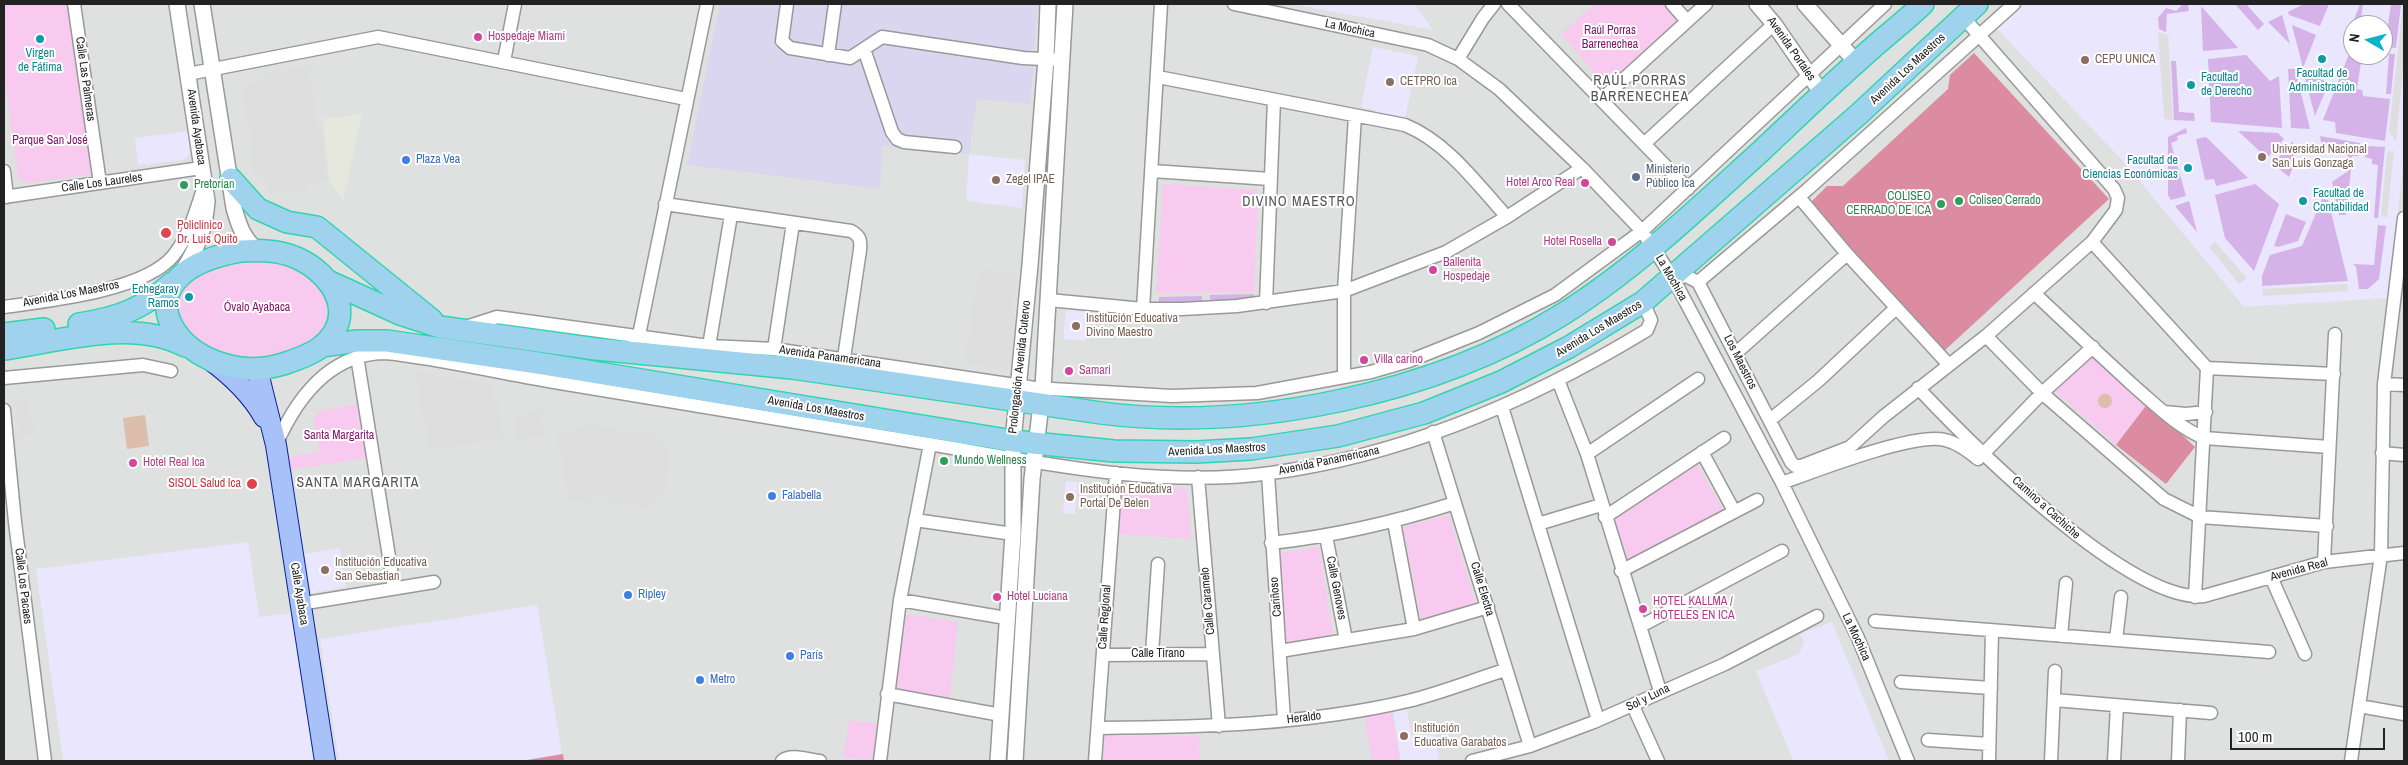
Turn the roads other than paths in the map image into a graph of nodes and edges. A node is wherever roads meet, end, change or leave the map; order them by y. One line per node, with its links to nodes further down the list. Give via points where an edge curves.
1 (74, 4): 49 (street, Calle Las Palmeras)
2 (177, 4): 33 (street, Avenida Ayabaca)
3 (202, 4): 32 (street, Avenida Ayabaca)
4 (515, 4): 30 (street)
5 (708, 4): 37 (street)
6 (787, 4): 27 (street, via 782,29 785,45)
7 (836, 4): 27 (street)
8 (1048, 4): 29 (street, Prolongación Avenida Cutervo)
9 (1065, 4): 29 (street, Prolongación Avenida Cutervo)
10 (1161, 4): 35 (street)
11 (1234, 4): 28 (street, La Mochica, via 1428,45)
12 (1494, 4): 28 (street)
13 (1508, 4): 38 (street)
14 (1672, 4): 22 (street)
15 (1706, 4): 22 (street)
16 (1757, 4): 23 (street, Avenida Portales)
17 (1805, 4): 25 (street)
18 (1885, 4): 25 (street)
19 (1923, 4): 31 (highway)
20 (2014, 4): 24 (street)
21 (1970, 11): 24 (street); 63 (highway, Avenida Los Maestros, via 1859,114)
22 (1687, 21): 38 (street)
23 (1774, 24): 34 (street, Avenida Portales); 41 (street)
24 (1979, 36): 53 (street); 60 (street, via 2114,189 2118,198 2116,210)
25 (1841, 44): 31 (street); 34 (street)
26 (864, 48): 27 (street, via 850,58); 29 (street, via 882,37); 42 (street, via 897,139)
27 (828, 55)
28 (1458, 59): 44 (street, La Mochica, via 1499,89)
29 (1054, 60): 67 (street, Prolongación Avenida Cutervo); 69 (street, Prolongación Avenida Cutervo)
30 (504, 61): 32 (street, via 378,37); 37 (street)
31 (1856, 62): 36 (highway)
32 (213, 69): 33 (street); 47 (street, Avenida Ayabaca)
33 (188, 74): 43 (street, Avenida Ayabaca)
34 (1810, 75): 36 (street, Avenida Portales); 51 (street)
35 (1158, 77): 39 (street); 46 (street)
36 (1823, 95): 59 (highway)
37 (686, 99): 54 (street)
38 (1602, 99): 41 (street)
39 (1274, 100): 40 (street); 48 (street)
40 (1355, 116): 56 (street, via 1405,125 1424,134 1442,148); 68 (street)
41 (1645, 143): 51 (street)
42 (955, 147)
43 (201, 168): 49 (street, Calle Los Laureles); 50 (street, Avenida Ayabaca)
44 (1582, 168): 56 (street); 59 (street, La Mochica)
45 (4, 171): 52 (street)
46 (1152, 171): 48 (street); 76 (street)
47 (231, 179): 61 (street, Avenida Ayabaca, via 234,208 241,231 246,241); 77 (highway, via 258,209 288,222 317,227 426,316)
48 (1270, 179): 72 (street)
49 (100, 184): 52 (street, Calle Los Laureles)
50 (204, 186): 64 (street, Avenida Ayabaca, via 207,201 204,228 194,254); 74 (street, Avenida Los Maestros, via 189,230 172,256 161,266 121,285)
51 (1688, 189): 59 (street)
52 (6, 197)
53 (1799, 197): 62 (street); 66 (street)
54 (665, 204): 55 (street); 80 (street)
55 (731, 215): 58 (street); 83 (street)
56 (1507, 217): 68 (street, via 1446,252)
57 (2404, 218): 73 (street)
58 (793, 223): 85 (street); 92 (street, via 851,231 861,240)
59 (1647, 239): 63 (street, La Mochica); 98 (street, via 1521,314 1409,361); 108 (highway, via 1617,276 1563,314 1510,343 1438,372 1380,390 1314,406 1256,414 1186,418 1133,417)
60 (2092, 242): 70 (street); 94 (street)
61 (257, 250): 64 (highway, via 210,258); 65 (highway, via 296,258)
62 (1847, 254): 75 (street); 88 (street)
63 (1672, 278): 66 (street, via 1686,276); 71 (highway, Avenida Los Maestros); 132 (street, La Mochica)
64 (177, 279): 78 (highway, via 152,300 123,314 94,322); 89 (highway, via 166,301 170,324 182,342)
65 (330, 282): 77 (highway, via 411,319); 82 (highway, via 337,297 339,314 332,335)
66 (1698, 282): 88 (street, Los Maestros)
67 (1028, 289): 69 (street, via 1033,280 1038,280); 106 (street, Prolongación Avenida Cutervo)
68 (1344, 291): 72 (street); 98 (street)
69 (1049, 293): 76 (street); 108 (street, Prolongación Avenida Cutervo)
70 (2034, 293): 81 (street); 84 (street)
71 (1643, 302): 101 (street, Avenida Panamericana, via 1651,320 1647,330); 122 (highway, Avenida Los Maestros, via 1569,347 1501,382 1416,415 1346,434 1276,447 1196,452)
72 (1266, 303): 76 (street)
73 (2399, 305): 102 (street)
74 (4, 307)
75 (1896, 308): 93 (street); 114 (street, via 1818,381)
76 (1143, 310)
77 (458, 330): 80 (street, Avenida Panamericana, via 497,317); 87 (highway)
78 (4, 334)
79 (2335, 334): 97 (street)
80 (639, 335): 83 (street, Avenida Panamericana); 87 (street)
81 (1986, 336): 93 (street); 105 (street)
82 (322, 346): 91 (highway, Avenida Los Maestros, via 387,341); 95 (highway, via 282,365)
83 (709, 346): 85 (street, Avenida Panamericana)
84 (2093, 347): 105 (street); 112 (street)
85 (774, 348): 92 (street, Avenida Panamericana)
86 (4, 349): 89 (highway, via 126,332 161,336)
87 (618, 352): 106 (highway)
88 (1736, 353): 114 (street, Los Maestros)
89 (202, 355): 95 (highway, via 232,366); 116 (main road, Calle Ayabaca, via 223,369 255,402)
90 (357, 356): 91 (street, via 386,353); 116 (street, via 325,374 307,390); 156 (street)
91 (447, 356): 107 (highway, Avenida Los Maestros); 109 (street, via 486,371)
92 (844, 358): 106 (street, Avenida Panamericana)
93 (1949, 365): 104 (street)
94 (2207, 368): 97 (street); 113 (street)
95 (258, 369): 116 (main road, Calle Ayabaca)
96 (171, 371): 99 (street, via 143,365)
97 (2334, 374): 120 (street)
98 (1344, 377): 108 (street, via 1257,393)
99 (4, 378)
100 (1698, 379): 127 (street)
101 (1558, 380): 110 (street, Avenida Panamericana); 127 (street)
102 (2384, 384): 103 (street); 126 (street)
103 (2404, 385)
104 (1918, 388): 124 (street); 125 (street, Camino a Cachiche)
105 (2042, 393): 125 (street); 139 (street, via 2154,492)
106 (1018, 394): 108 (highway); 121 (street, Prolongación Avenida Cutervo)
107 (735, 396): 109 (highway); 121 (highway, Avenida Los Maestros)
108 (1043, 397): 122 (street, Prolongación Avenida Cutervo)
109 (707, 407): 119 (street)
110 (1502, 407): 115 (street, Avenida Panamericana); 142 (street)
111 (4, 410): 133 (street, Calle Los Pacaes)
112 (2164, 412): 113 (street); 118 (street, via 2190,432)
113 (2206, 412): 118 (street)
114 (1770, 420): 124 (street, Los Maestros, via 1795,466)
115 (1433, 432): 130 (street, Avenida Panamericana, via 1351,459); 136 (street, Calle Electra)
116 (273, 436): 160 (main road, Calle Ayabaca)
117 (1724, 438): 123 (street)
118 (2204, 438): 120 (street); 139 (street)
119 (930, 444): 121 (street); 140 (street)
120 (2329, 447): 143 (street)
121 (1009, 452): 122 (highway, Avenida Los Maestros); 144 (street, Prolongación Avenida Cutervo)
122 (1036, 452): 129 (street, Avenida Panamericana); 204 (street, Prolongación Avenida Cutervo)
123 (1702, 452): 137 (street); 138 (street)
124 (1852, 453): 132 (street); 134 (street, via 1924,438 1945,440 1964,447 2012,490)
125 (1984, 453): 134 (street, Camino a Cachiche)
126 (2382, 453): 128 (street); 149 (street)
127 (1587, 454): 137 (street)
128 (2404, 455)
129 (1116, 473): 131 (street, Avenida Panamericana); 176 (street, Calle Regional)
130 (1268, 474): 131 (street, Avenida Panamericana); 146 (street, Cariñoso)
131 (1198, 477): 174 (street, Calle Caramelo)
132 (1782, 483): 208 (street, La Mochica, via 1858,638)
133 (8, 492): 198 (street, Calle Los Pacaes)
134 (2030, 494): 158 (street, Camino a Cachiche, via 2079,538 2114,562 2174,592)
135 (1757, 500): 138 (street)
136 (1455, 503): 141 (street); 161 (street, Calle Electra)
137 (1603, 511): 142 (street); 152 (street)
138 (1734, 511): 152 (street)
139 (2200, 517): 143 (street); 158 (street)
140 (915, 520): 144 (street); 159 (street)
141 (1394, 522): 145 (street); 166 (street)
142 (1538, 524): 192 (street)
143 (2327, 526): 150 (street)
144 (1013, 534): 163 (street, Prolongación Avenida Cutervo)
145 (1326, 536): 146 (street); 169 (street, Calle Genoves)
146 (1271, 543): 171 (street, Cariñoso)
147 (1782, 551): 165 (street)
148 (2404, 553): 149 (street, Avenida Real)
149 (2381, 555): 150 (street, Avenida Real); 186 (street)
150 (2324, 562): 153 (street, Avenida Real)
151 (1158, 564): 173 (street)
152 (1621, 571): 165 (street)
153 (2271, 577): 158 (street, Avenida Real); 175 (street)
154 (434, 582): 156 (street)
155 (2066, 583): 168 (street)
156 (394, 588): 160 (street)
157 (2121, 597): 170 (street)
158 (2195, 597)
159 (900, 600): 163 (street); 182 (street)
160 (300, 604): 199 (main road, Calle Ayabaca)
161 (1488, 608): 166 (street); 177 (street, Calle Electra)
162 (1817, 616): 181 (street, Sol y Luna, via 1725,664)
163 (1006, 618): 190 (street, Prolongación Avenida Cutervo)
164 (1875, 621): 167 (street)
165 (1640, 626): 181 (street)
166 (1414, 629): 169 (street)
167 (1992, 631): 168 (street); 180 (street)
168 (2061, 636): 170 (street)
169 (1346, 640): 171 (street)
170 (2116, 640): 172 (street)
171 (1280, 651): 191 (street, Cariñoso)
172 (2269, 652)
173 (1152, 654): 174 (street, Calle Tirano); 176 (street, Calle Tirano)
174 (1213, 654): 193 (street, Calle Caramelo)
175 (2305, 654)
176 (1103, 655): 194 (street, Calle Regional)
177 (1506, 670): 191 (street, Heraldo, via 1409,701); 197 (street, Calle Electra)
178 (2055, 671): 183 (street)
179 (1901, 682): 180 (street)
180 (1991, 688): 196 (street)
181 (1660, 691): 184 (street, Sol y Luna)
182 (887, 694): 190 (street); 202 (street)
183 (2054, 700): 185 (street); 210 (street)
184 (1633, 706): 192 (street, Sol y Luna); 207 (street)
185 (2117, 706): 187 (street); 211 (street)
186 (2359, 706): 189 (street); 213 (street)
187 (2180, 710): 188 (street); 212 (street)
188 (2211, 713)
189 (2404, 714)
190 (1001, 715): 203 (street, Prolongación Avenida Cutervo)
191 (1284, 720): 193 (street, Heraldo)
192 (1598, 720): 197 (street, Sol y Luna)
193 (1219, 726): 194 (street, Heraldo)
194 (1098, 728): 205 (street, Calle Regional)
195 (1928, 740): 196 (street)
196 (1990, 744): 209 (street)
197 (1530, 746): 206 (street, Sol y Luna)
198 (45, 761)
199 (325, 761)
200 (782, 761): 201 (street, via 785,758)
201 (820, 761)
202 (880, 761)
203 (998, 761)
204 (1015, 761)
205 (1094, 761)
206 (1478, 761)
207 (1658, 761)
208 (1908, 761)
209 (1989, 761)
210 (2051, 761)
211 (2114, 761)
212 (2178, 761)
213 (2351, 761)

